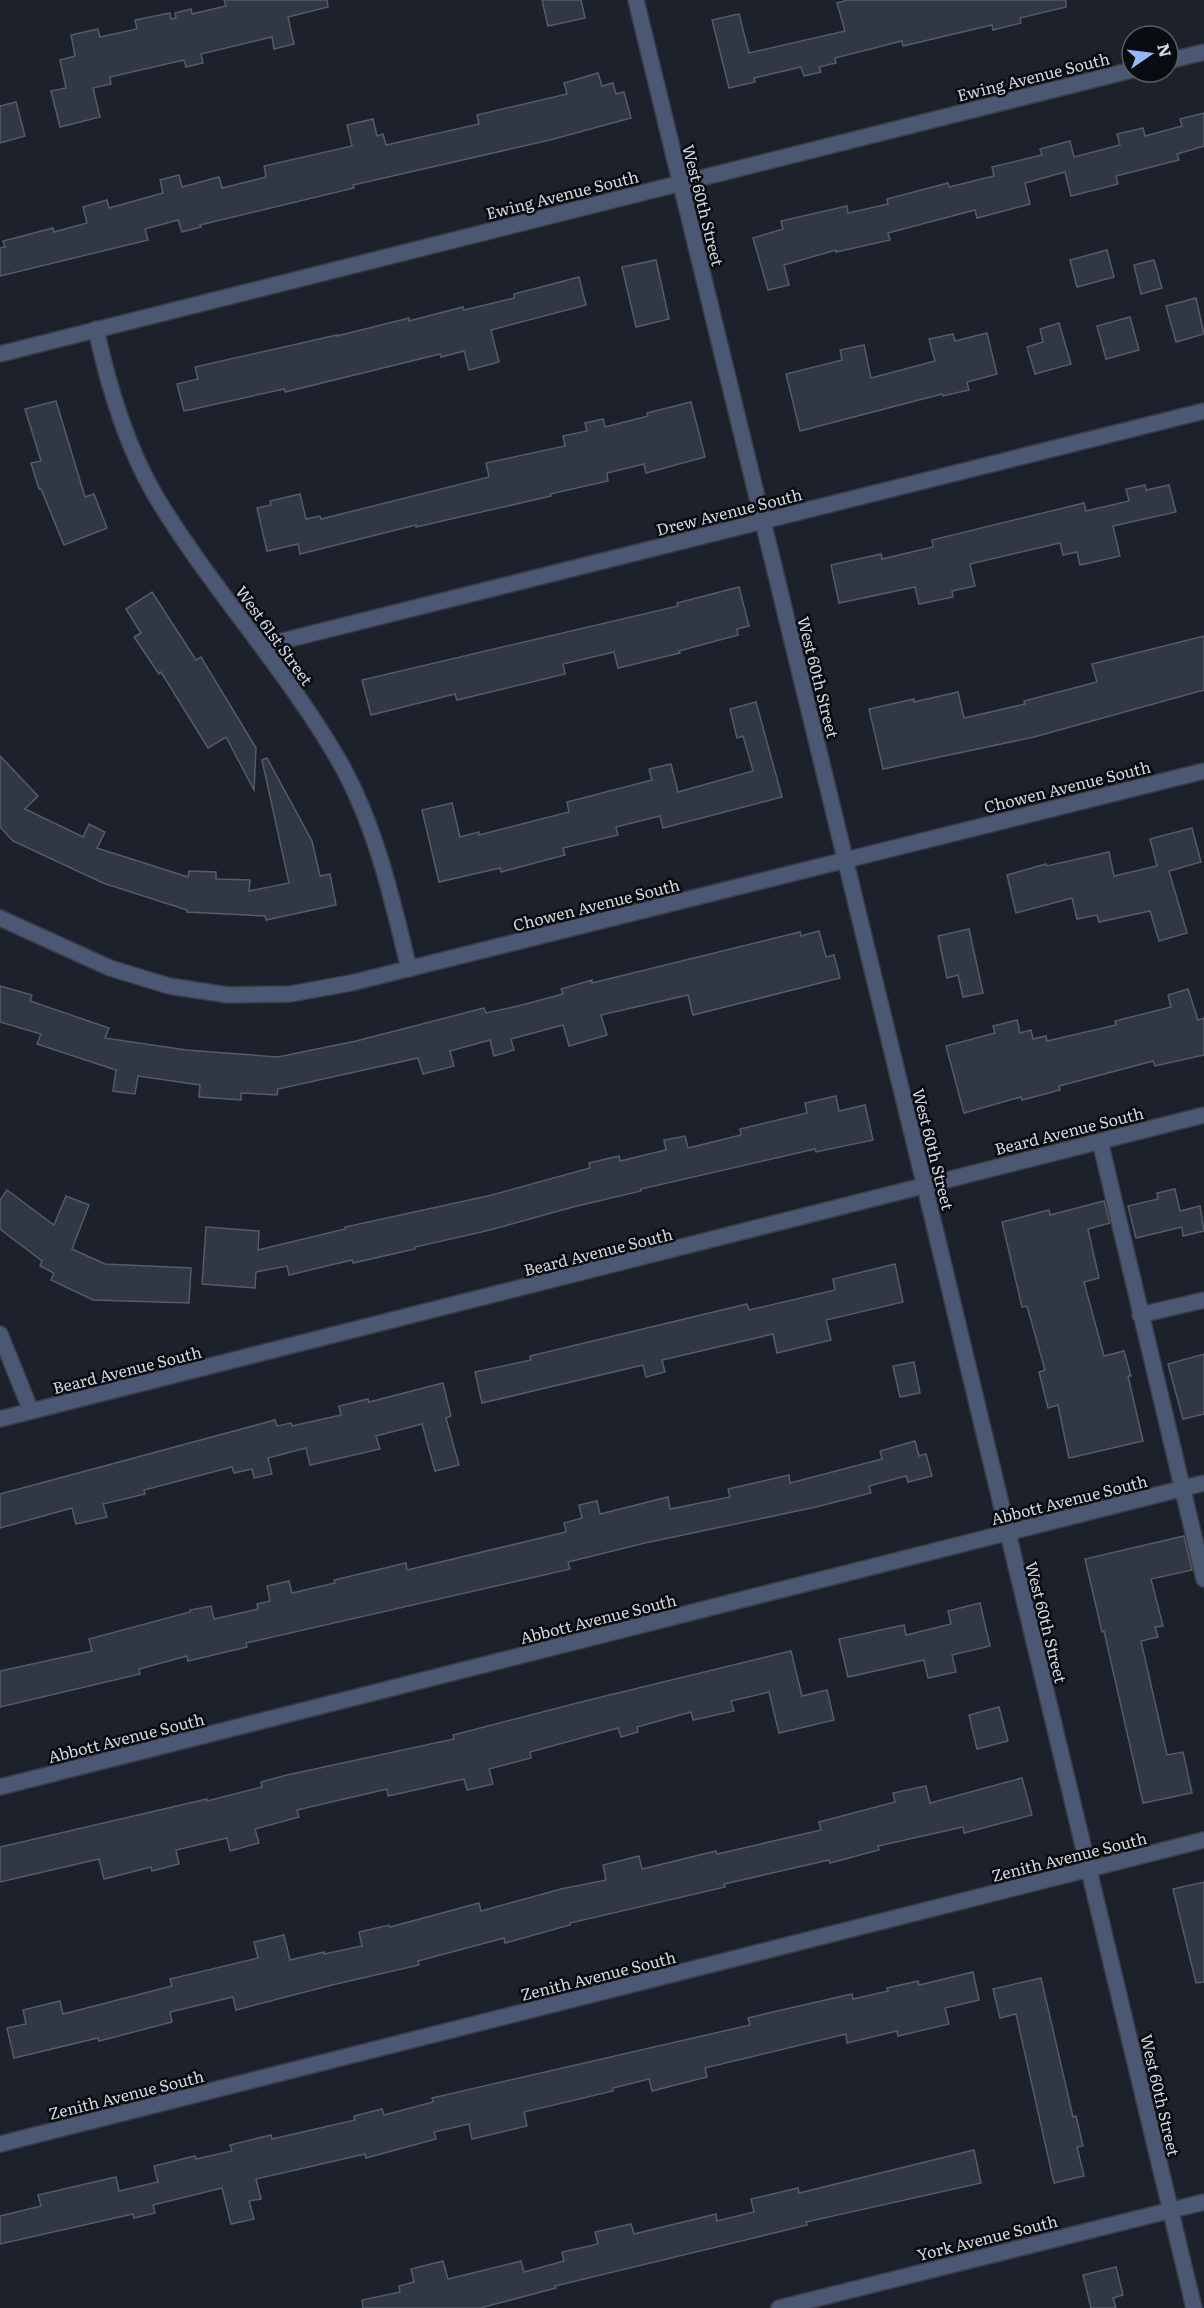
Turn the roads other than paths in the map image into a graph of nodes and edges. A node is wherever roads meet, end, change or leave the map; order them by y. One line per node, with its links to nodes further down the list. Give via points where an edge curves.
1 (636, 0): 5 (street, West 60th Street)
2 (1204, 52): 3 (street)
3 (1180, 58)
4 (1120, 73): 5 (street, Ewing Avenue South)
5 (680, 183): 6 (street, Ewing Avenue South); 9 (street, West 60th Street)
6 (96, 329): 7 (street, Ewing Avenue South); 10 (street, West 61st Street, via 107,380 154,493)
7 (0, 354)
8 (1204, 411): 9 (street, Drew Avenue South)
9 (762, 521): 10 (street, Drew Avenue South); 12 (street, West 60th Street)
10 (262, 646): 14 (street, West 61st Street, via 339,760 368,824)
11 (1204, 771): 12 (street, Chowen Avenue South)
12 (844, 860): 14 (street, Chowen Avenue South); 17 (street, West 60th Street)
13 (0, 918): 14 (street, Chowen Avenue South, via 110,968 169,986 228,994 290,994)
14 (409, 969)
15 (1204, 1115): 16 (street, Beard Avenue South)
16 (1100, 1141): 17 (street, Beard Avenue South); 19 (street)
17 (925, 1187): 21 (street, Beard Avenue South); 25 (street, West 60th Street)
18 (1204, 1300): 19 (street)
19 (1140, 1316): 24 (street)
20 (0, 1334): 21 (street)
21 (32, 1411): 22 (street, Beard Avenue South)
22 (0, 1419)
23 (1204, 1483): 24 (street, Abbott Avenue South)
24 (1184, 1489): 25 (street, Abbott Avenue South); 26 (street)
25 (1007, 1533): 27 (street, Abbott Avenue South); 29 (street, West 60th Street)
26 (1204, 1579)
27 (0, 1787)
28 (1204, 1840): 29 (street, Zenith Avenue South)
29 (1089, 1869): 30 (street, Zenith Avenue South); 32 (street, West 60th Street)
30 (0, 2144)
31 (1204, 2202): 32 (street, York Avenue South)
32 (1170, 2210): 33 (street, York Avenue South); 34 (street, West 60th Street)
33 (779, 2308)
34 (1194, 2308)

